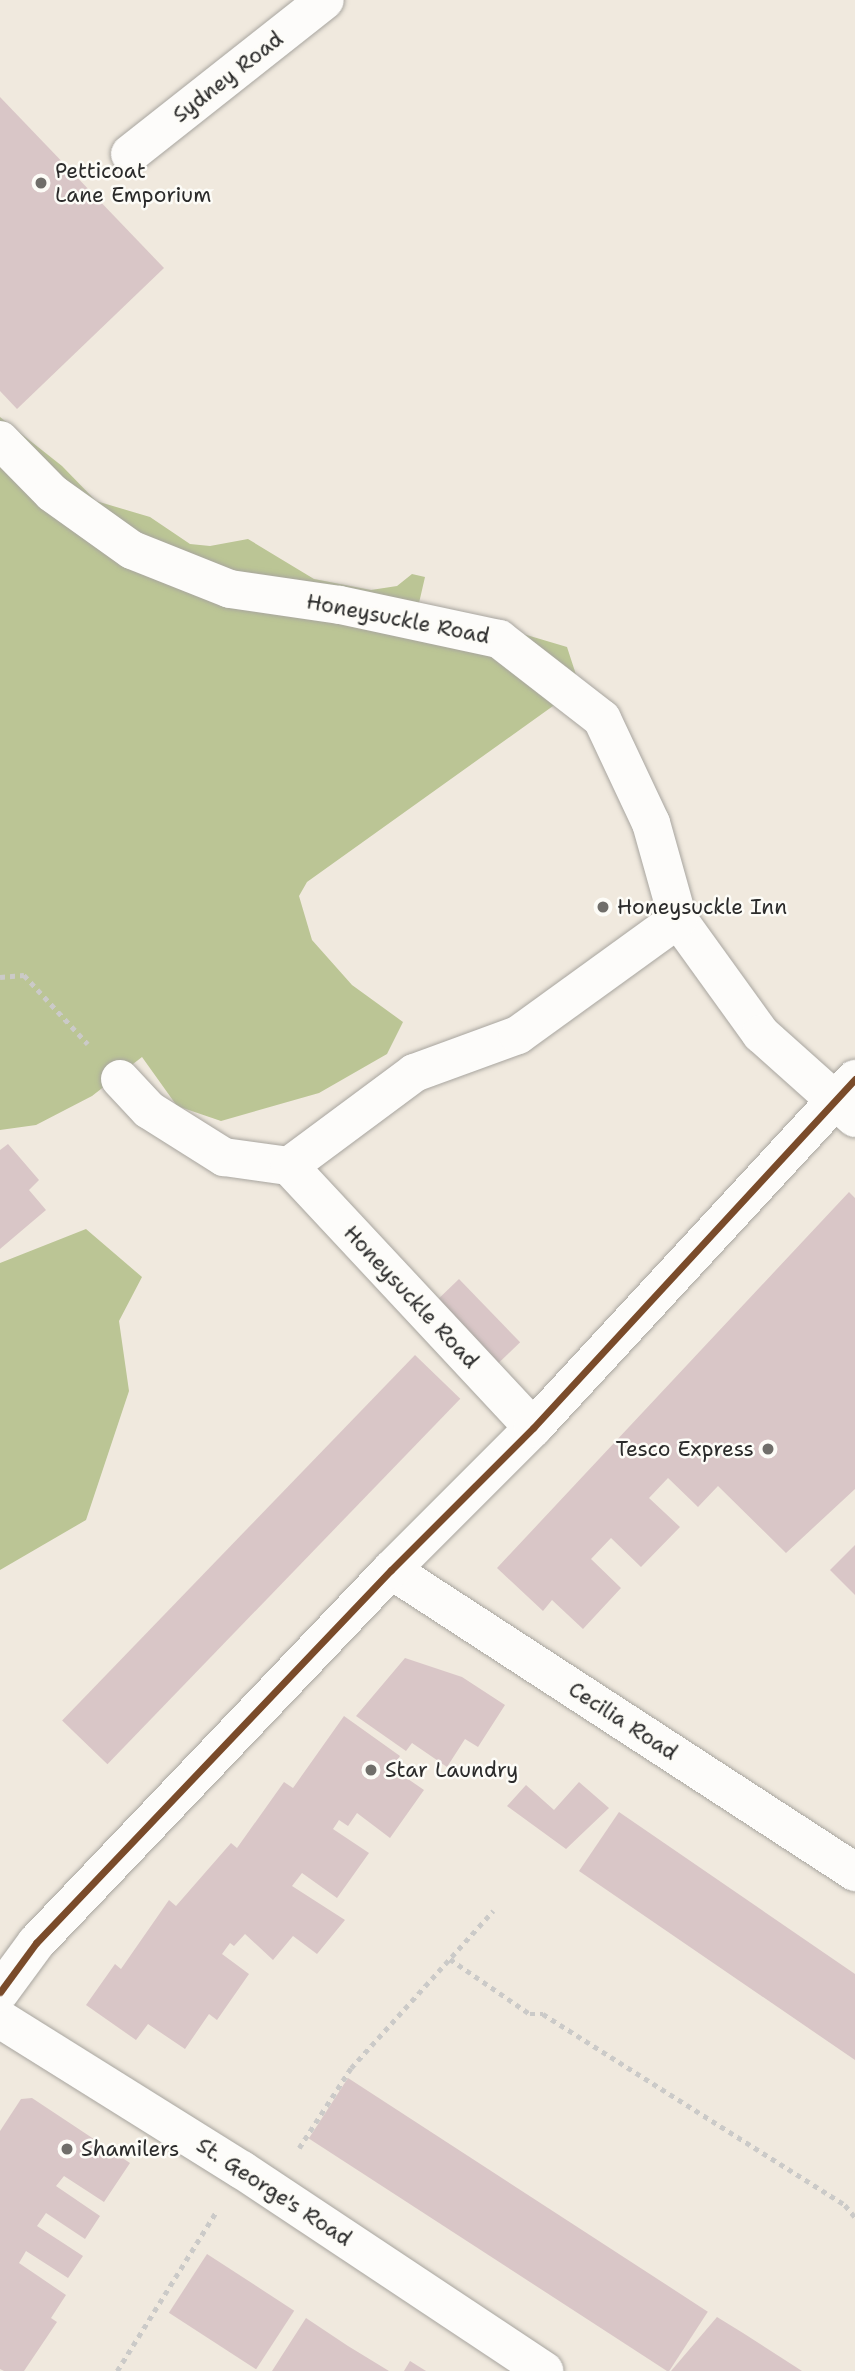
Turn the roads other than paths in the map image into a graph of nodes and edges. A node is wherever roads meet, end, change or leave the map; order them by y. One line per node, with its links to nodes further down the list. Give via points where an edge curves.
1 (325, 0): 2 (street, Sydney Road)
2 (130, 154)
3 (0, 440): 4 (street, Honeysuckle Road, via 52,493 132,550 230,589 340,605 499,639 603,719 651,823)
4 (678, 919): 6 (street, Honeysuckle Road, via 761,1034); 7 (street, via 518,1035 414,1073)
5 (120, 1079): 7 (street, via 149,1110 224,1157)
6 (849, 1098): 8 (street)
7 (289, 1166): 8 (street, Honeysuckle Road)
8 (533, 1428): 9 (street)
9 (391, 1570): 10 (street, Cecilia Road); 11 (street, via 36,1943)
10 (855, 1872)
11 (0, 1992)
12 (0, 2019): 13 (street, St. George's Road, via 257,2179)
13 (544, 2371)

